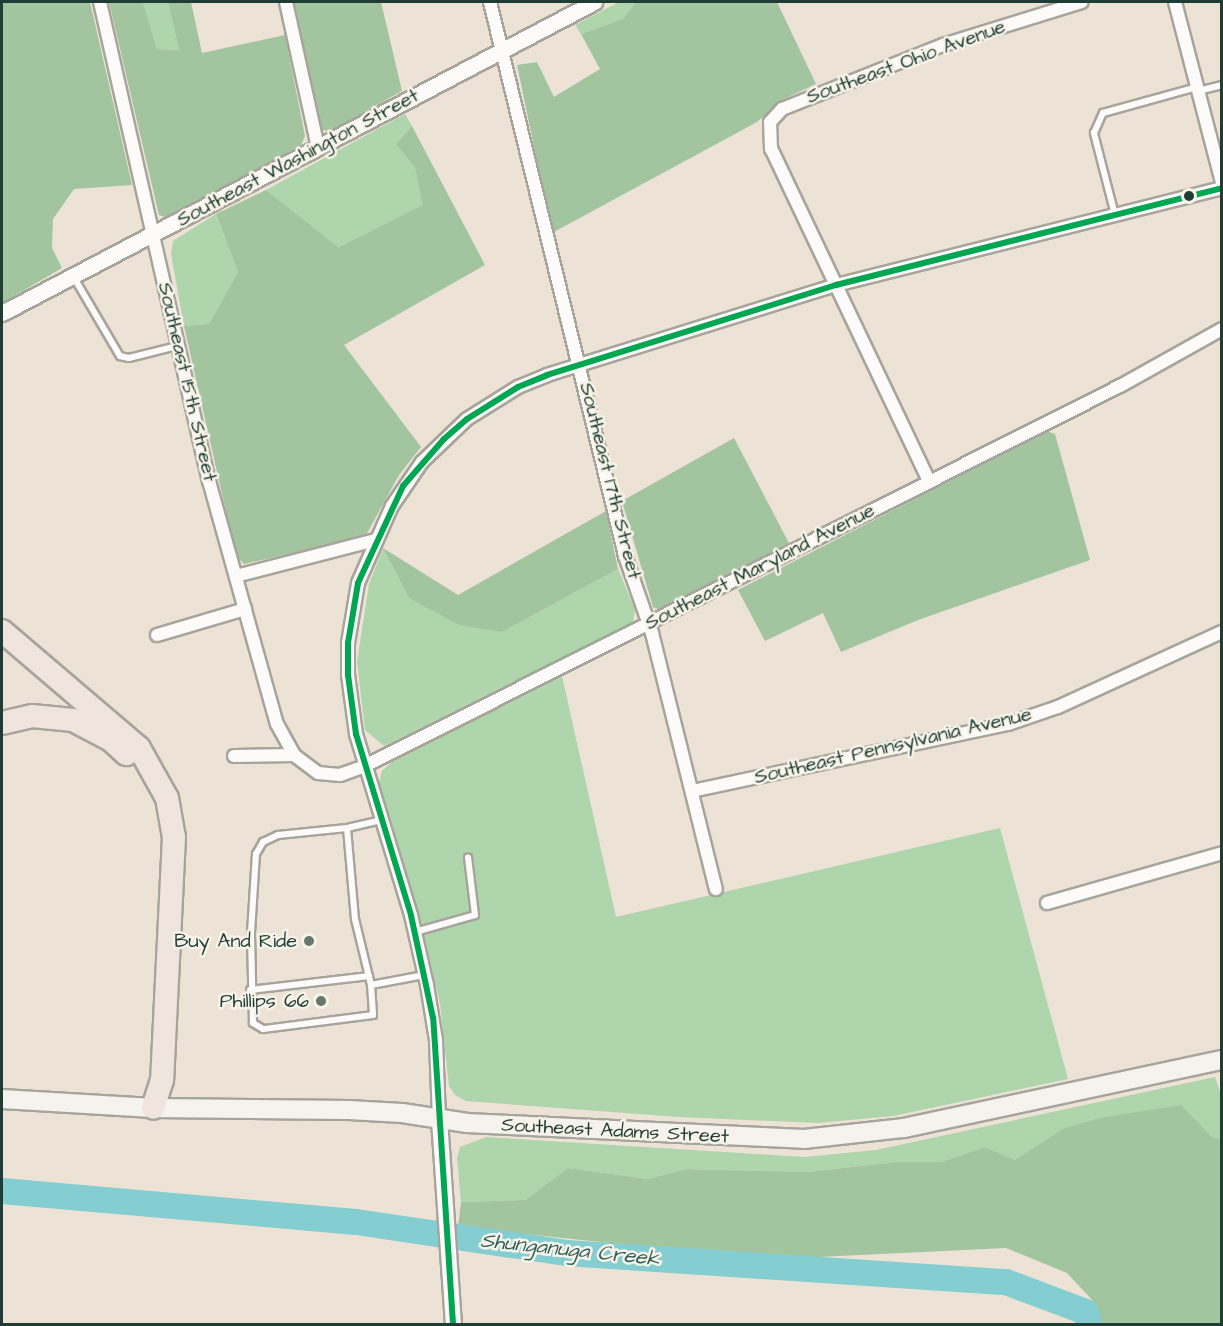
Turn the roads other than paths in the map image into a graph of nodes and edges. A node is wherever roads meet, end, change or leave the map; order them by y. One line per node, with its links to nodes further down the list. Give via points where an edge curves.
1 (100, 2): 13 (street, Southeast 15th Street)
2 (285, 2): 10 (street)
3 (490, 2): 7 (street, Southeast 17th Street)
4 (594, 2): 7 (street, Southeast Washington Street)
5 (1082, 2): 15 (street, Southeast Ohio Avenue, via 943,45 782,109 770,122 771,149)
6 (1176, 2): 9 (street)
7 (503, 50): 10 (street, Southeast Washington Street); 19 (street, Southeast 17th Street)
8 (1221, 85): 9 (lane)
9 (1198, 89): 11 (street); 12 (lane, via 1111,108 1096,123 1094,133)
10 (318, 147): 13 (street, Southeast Washington Street)
11 (1221, 186): 12 (street)
12 (1115, 215): 15 (street)
13 (153, 234): 14 (street, Southeast Washington Street); 18 (street, Southeast 15th Street)
14 (73, 276): 16 (street, Southeast Washington Street); 18 (lane, via 120,356 129,358)
15 (836, 285): 19 (street); 20 (street)
16 (2, 313)
17 (1221, 329): 20 (street, Southeast Maryland Avenue, via 1120,386)
18 (177, 346): 22 (street, Southeast 15th Street)
19 (581, 364): 21 (street, via 518,387 467,419 403,486); 24 (street, Southeast 17th Street, via 625,556)
20 (929, 481): 24 (street, Southeast Maryland Avenue)
21 (375, 540): 22 (street); 31 (street, via 358,583 348,643 350,705)
22 (236, 576): 23 (street, Southeast 15th Street)
23 (245, 609): 27 (street); 29 (street, Southeast 15th Street, via 277,724)
24 (649, 624): 31 (street, Southeast Maryland Avenue); 32 (street, Southeast 17th Street)
25 (2, 632): 46 (highway, via 139,748 167,798 174,837 162,1080)
26 (1221, 632): 32 (street, Southeast Pennsylvania Avenue, via 1058,707 1008,724)
27 (157, 635)
28 (2, 723): 46 (highway, via 53,716 93,728 135,764 154,799 159,866 146,1080)
29 (294, 755): 30 (street); 31 (street, Southeast Maryland Avenue, via 318,773 329,775)
30 (234, 756)
31 (365, 766): 33 (street)
32 (692, 791): 37 (street, Southeast 17th Street)
33 (381, 820): 34 (lane); 39 (street)
34 (346, 828): 41 (lane, via 355,919); 43 (lane, via 278,835 259,848)
35 (1221, 854): 38 (street)
36 (468, 857): 39 (lane, via 475,915)
37 (716, 889)
38 (1047, 903)
39 (415, 932): 40 (street)
40 (425, 975): 42 (lane); 47 (street, via 436,1040)
41 (369, 976): 42 (lane); 43 (lane)
42 (371, 985): 43 (lane, via 373,1015 263,1029 251,1018)
43 (250, 990)
44 (1221, 1060): 47 (main road, Southeast Adams Street, via 904,1128 837,1136 730,1137)
45 (2, 1099): 46 (main road, Southeast Adams Street)
46 (153, 1108): 47 (main road, Southeast Adams Street, via 348,1110)
47 (439, 1119): 48 (street)
48 (453, 1324)

